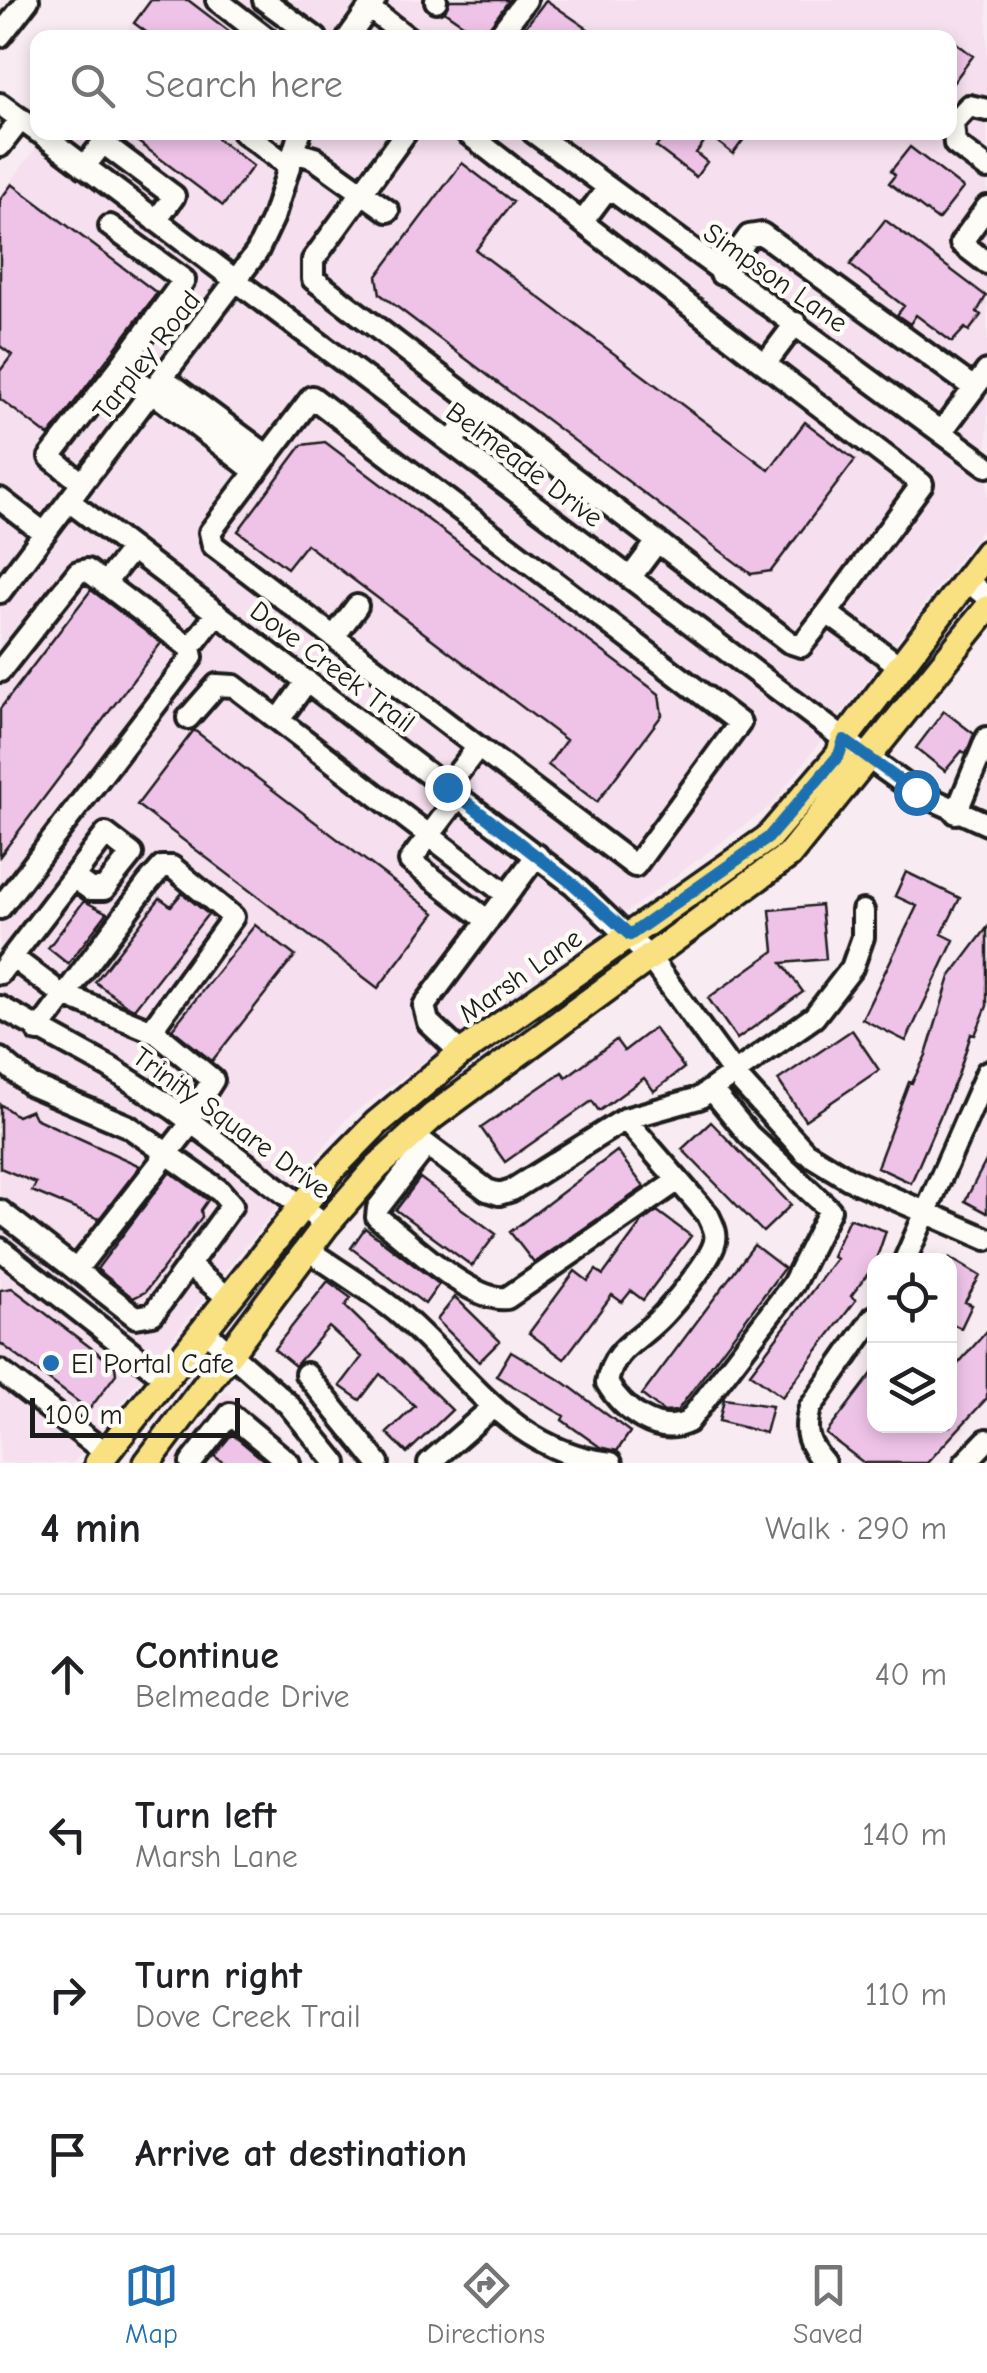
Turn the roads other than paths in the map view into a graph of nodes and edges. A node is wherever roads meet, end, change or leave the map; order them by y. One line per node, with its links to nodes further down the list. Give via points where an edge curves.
1 (28, 0): 11 (street)
2 (217, 0): 6 (street)
3 (264, 0): 7 (street)
4 (526, 0): 10 (street)
5 (372, 4): 8 (street); 9 (street)
6 (256, 30)
7 (305, 30)
8 (354, 30)
9 (400, 30)
10 (504, 30)
11 (0, 36)
12 (0, 104): 15 (street, Belmeade Drive)
13 (987, 110): 14 (street, via 969,106)
14 (957, 117)
15 (30, 126)
16 (30, 129): 23 (street)
17 (48, 140): 25 (street, Belmeade Drive)
18 (265, 140): 24 (street)
19 (400, 140): 28 (street)
20 (477, 140): 32 (street)
21 (544, 140): 27 (street, Simpson Lane)
22 (954, 140): 26 (street)
23 (0, 146)
24 (295, 151): 28 (street); 36 (street, Tarpley Road, via 273,218)
25 (84, 167): 31 (street, Belmeade Drive); 31 (street, via 104,143 174,196)
26 (987, 168)
27 (608, 189): 32 (street); 35 (street, Simpson Lane)
28 (363, 192): 30 (street); 43 (street, via 313,260 313,279)
29 (987, 207): 34 (street, via 962,242)
30 (388, 211)
31 (156, 221): 36 (street, Belmeade Drive)
32 (583, 221): 38 (street)
33 (110, 226): 39 (street, via 184,280)
34 (987, 263)
35 (721, 274): 37 (street, Simpson Lane); 42 (street, via 749,236 762,234)
36 (237, 282): 41 (street, Tarpley Road); 45 (street, Belmeade Drive)
37 (796, 323): 38 (street); 44 (street, Simpson Lane)
38 (765, 364): 62 (street, via 922,484)
39 (120, 366): 41 (street); 48 (street, via 50,457)
40 (987, 371): 42 (street)
41 (158, 385): 46 (street); 48 (street, Tarpley Road)
42 (974, 388): 44 (street)
43 (478, 406): 45 (street); 52 (street)
44 (942, 431): 47 (street, Simpson Lane)
45 (451, 442): 55 (street, Belmeade Drive)
46 (262, 464): 64 (street, via 210,532 213,546); 73 (street, via 312,396 740,723 635,866)
47 (987, 466)
48 (82, 483): 50 (street, Tarpley Road)
49 (0, 499): 51 (street)
50 (68, 501): 51 (street, Tarpley Road); 53 (street, Dove Creek Trail)
51 (44, 533): 58 (street, Tarpley Road)
52 (657, 542): 55 (street); 62 (street, via 789,642 801,646)
53 (132, 549): 57 (street); 63 (street, Dove Creek Trail)
54 (987, 553): 56 (main road, Marsh Lane)
55 (630, 578): 72 (street, Belmeade Drive)
56 (966, 580): 59 (street); 66 (main road, Marsh Lane)
57 (105, 583): 65 (street); 67 (street, via 87,570 78,572)
58 (0, 592)
59 (987, 597)
60 (357, 606): 64 (street)
61 (987, 609): 74 (main road)
62 (827, 613): 66 (street)
63 (217, 614): 65 (street); 68 (street, Dove Creek Trail)
64 (334, 637): 73 (street)
65 (190, 648): 82 (street, via 192,657)
66 (900, 666): 72 (main road, Marsh Lane)
67 (0, 671)
68 (307, 681): 70 (street); 75 (street, Dove Creek Trail)
69 (188, 718): 70 (street, via 217,685 234,686)
70 (278, 720): 78 (street)
71 (987, 738): 76 (street)
72 (844, 740): 74 (street, Belmeade Drive); 85 (main road, Marsh Lane, via 839,755 768,838)
73 (472, 755): 75 (street)
74 (869, 758): 76 (street, Belmeade Drive); 86 (main road, via 789,855)
75 (453, 792): 78 (street); 79 (street, Dove Creek Trail)
76 (956, 813): 77 (street, Belmeade Drive)
77 (987, 824)
78 (430, 836): 81 (street); 84 (street, via 410,861)
79 (537, 855): 81 (street); 85 (street, Dove Creek Trail)
80 (73, 877): 87 (street)
81 (507, 895): 84 (street)
82 (0, 908)
83 (864, 911): 95 (street, via 863,937 836,994)
84 (488, 920): 92 (street, via 424,1006 428,1022)
85 (630, 935): 86 (street, Dove Creek Trail); 92 (main road, Marsh Lane)
86 (650, 958): 95 (street, Dove Creek Trail); 99 (main road)
87 (6, 965): 88 (street)
88 (57, 990): 90 (street); 91 (street); 91 (street, via 162,867 172,866 234,916)
89 (0, 1007): 90 (street, Trinity Square Drive)
90 (38, 1031): 98 (street, Trinity Square Drive, via 109,1067)
91 (155, 1032): 98 (street, via 213,1080)
92 (461, 1053): 102 (main road, Marsh Lane, via 377,1123)
93 (0, 1059): 100 (street, via 32,1084 128,1126)
94 (987, 1072): 104 (street)
95 (735, 1074): 96 (street); 104 (street, Dove Creek Trail, via 805,1152)
96 (712, 1090): 97 (street); 101 (street, via 750,1136 830,1210 793,1284 688,1422 673,1429 656,1426 615,1396 607,1382 626,1343 656,1322 714,1248 708,1215)
97 (625, 1119): 99 (street, via 500,1194); 101 (street)
98 (190, 1121): 100 (street); 102 (street, Trinity Square Drive)
99 (419, 1139): 101 (street, via 377,1217 470,1288 498,1300); 105 (main road)
100 (169, 1152): 110 (street, via 232,1205); 111 (street)
101 (677, 1182)
102 (302, 1206): 105 (street, Trinity Square Drive); 112 (main road, Marsh Lane)
103 (0, 1211): 111 (street)
104 (928, 1213): 106 (street, Dove Creek Trail); 109 (street)
105 (326, 1225): 108 (main road)
106 (987, 1238)
107 (0, 1249): 118 (street)
108 (308, 1250): 115 (main road); 120 (street, via 397,1312)
109 (908, 1253)
110 (189, 1266): 111 (street, via 144,1318); 112 (street)
111 (76, 1270)
112 (230, 1299): 114 (main road, Marsh Lane)
113 (867, 1327): 132 (street, via 810,1408 808,1442)
114 (206, 1332): 115 (street); 118 (main road, Marsh Lane)
115 (232, 1352): 121 (street); 123 (main road)
116 (0, 1371): 124 (street)
117 (306, 1374): 119 (street)
118 (166, 1379): 124 (main road, Marsh Lane)
119 (334, 1408): 121 (street); 129 (street)
120 (492, 1409): 130 (street); 131 (street, via 582,1460)
121 (309, 1428): 125 (street)
122 (987, 1440): 133 (street)
123 (164, 1441): 126 (street); 127 (main road)
124 (102, 1458)
125 (328, 1460)
126 (198, 1461): 128 (street, via 230,1414)
127 (147, 1463)
128 (289, 1463)
129 (378, 1463)
130 (429, 1463)
131 (611, 1463)
132 (824, 1463)
133 (965, 1463)

